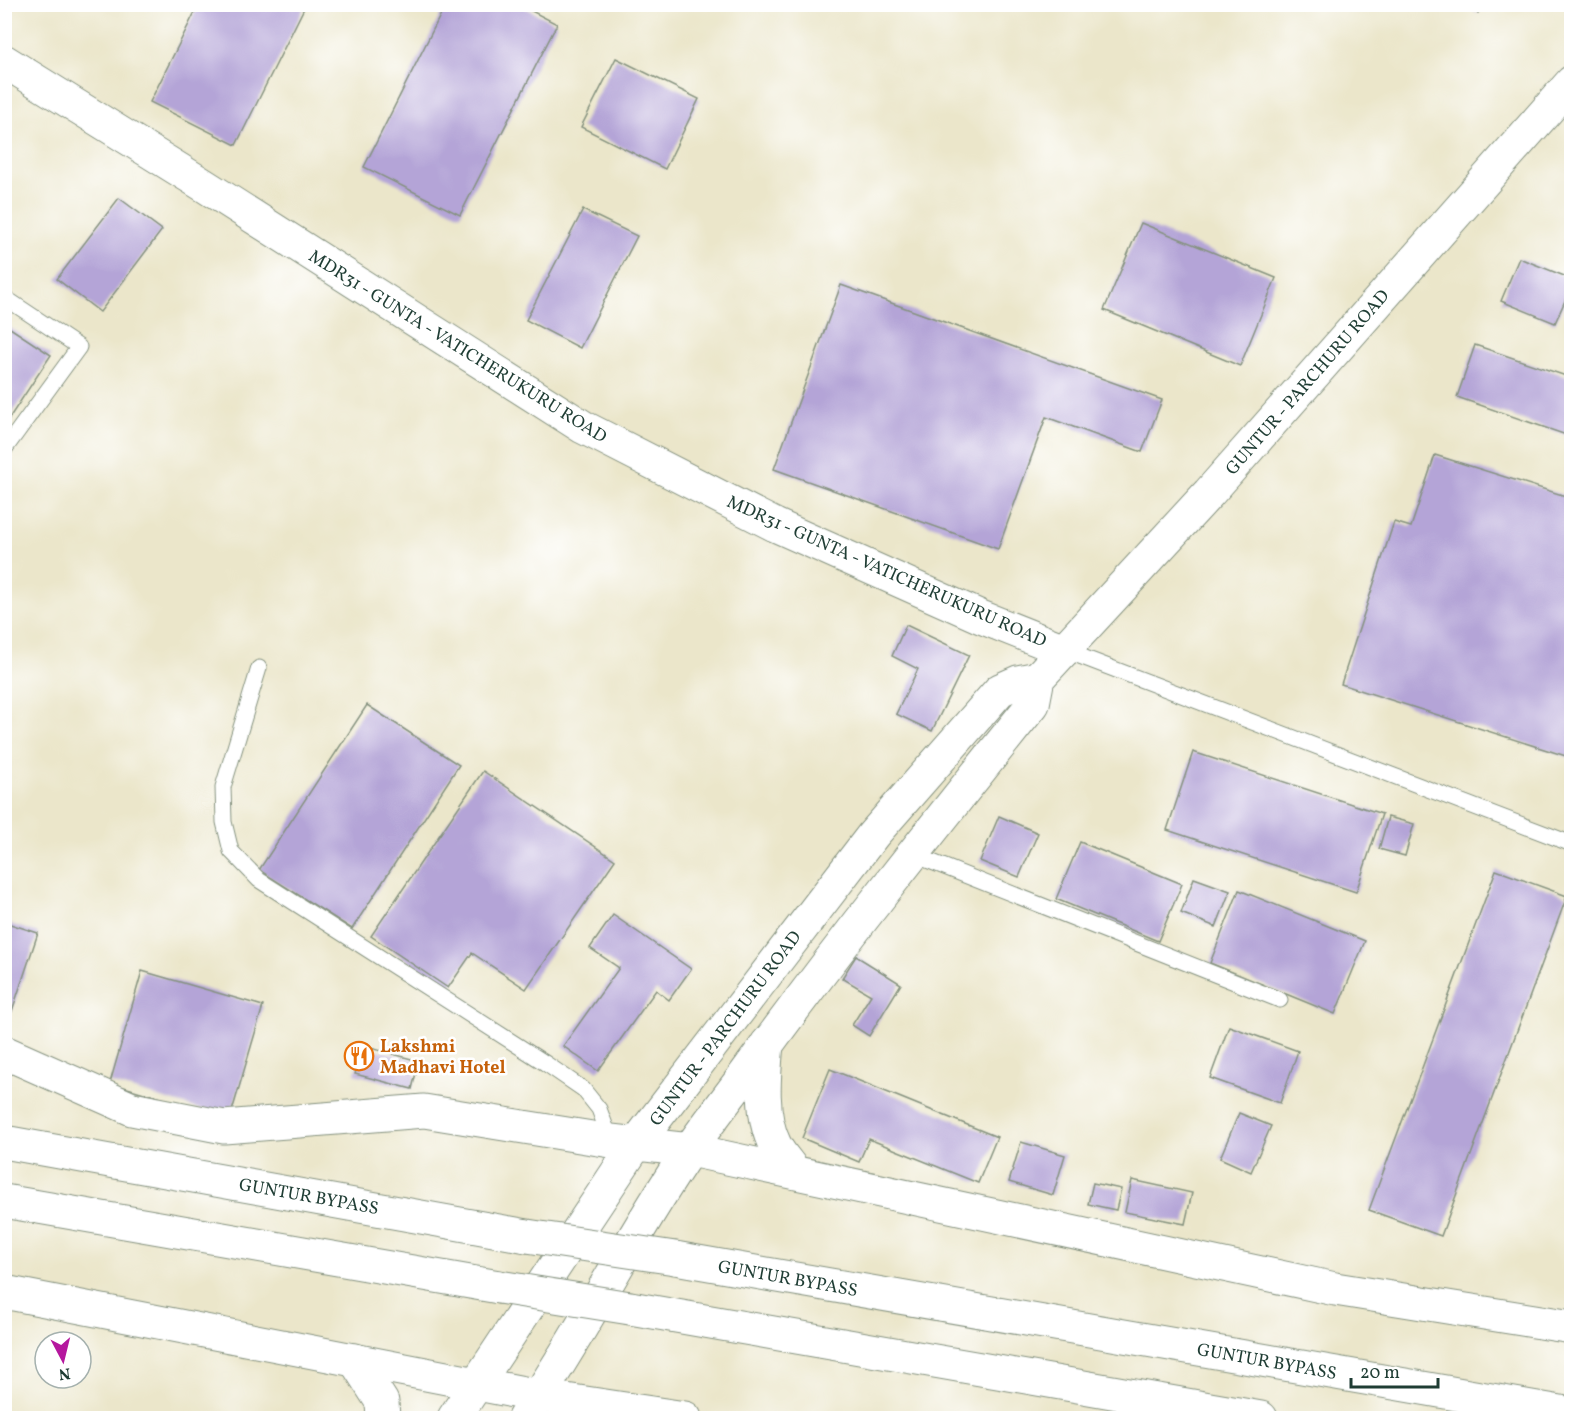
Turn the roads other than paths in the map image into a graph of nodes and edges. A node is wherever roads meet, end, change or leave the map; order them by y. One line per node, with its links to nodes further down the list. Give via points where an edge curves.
1 (4, 61): 5 (main road, MDR31 - GUNTA - VATICHERUKURU ROAD, via 583,428 775,525)
2 (1572, 82): 5 (main road, GUNTUR - PARCHURU ROAD, via 1209,493)
3 (4, 297): 4 (lane, via 79,347)
4 (4, 450)
5 (1064, 650): 7 (main road, GUNTUR - PARCHURU ROAD); 8 (lane)
6 (259, 668): 14 (lane, via 224,787 224,822 231,851 259,880 583,1089)
7 (1038, 678): 9 (main road, GUNTUR - PARCHURU ROAD, via 1033,704); 14 (main road, GUNTUR - PARCHURU ROAD, via 1000,690 873,835)
8 (1572, 844)
9 (912, 854): 10 (lane); 11 (main road, GUNTUR - PARCHURU ROAD)
10 (1280, 1000)
11 (767, 1044): 15 (main road, GUNTUR - PARCHURU ROAD); 16 (main road, via 763,1092 769,1126 775,1144)
12 (4, 1052): 14 (main road, via 132,1109 224,1127 424,1111)
13 (4, 1142): 24 (main road, GUNTUR BYPASS, bridge, via 527,1236 687,1260)
14 (623, 1142): 15 (main road); 21 (main road, GUNTUR - PARCHURU ROAD)
15 (690, 1150): 16 (main road); 22 (main road, GUNTUR - PARCHURU ROAD)
16 (794, 1172): 19 (main road, via 1335,1289)
17 (4, 1202): 29 (main road, bridge)
18 (4, 1292): 20 (main road)
19 (1572, 1327)
20 (355, 1360): 21 (main road); 25 (main road, via 382,1402)
21 (476, 1384): 22 (main road); 26 (main road, GUNTUR - PARCHURU ROAD)
22 (531, 1407): 23 (main road)
23 (630, 1410): 27 (main road); 28 (main road)
24 (1572, 1414)
25 (383, 1419)
26 (454, 1419)
27 (597, 1419)
28 (685, 1419)
29 (1261, 1419)

